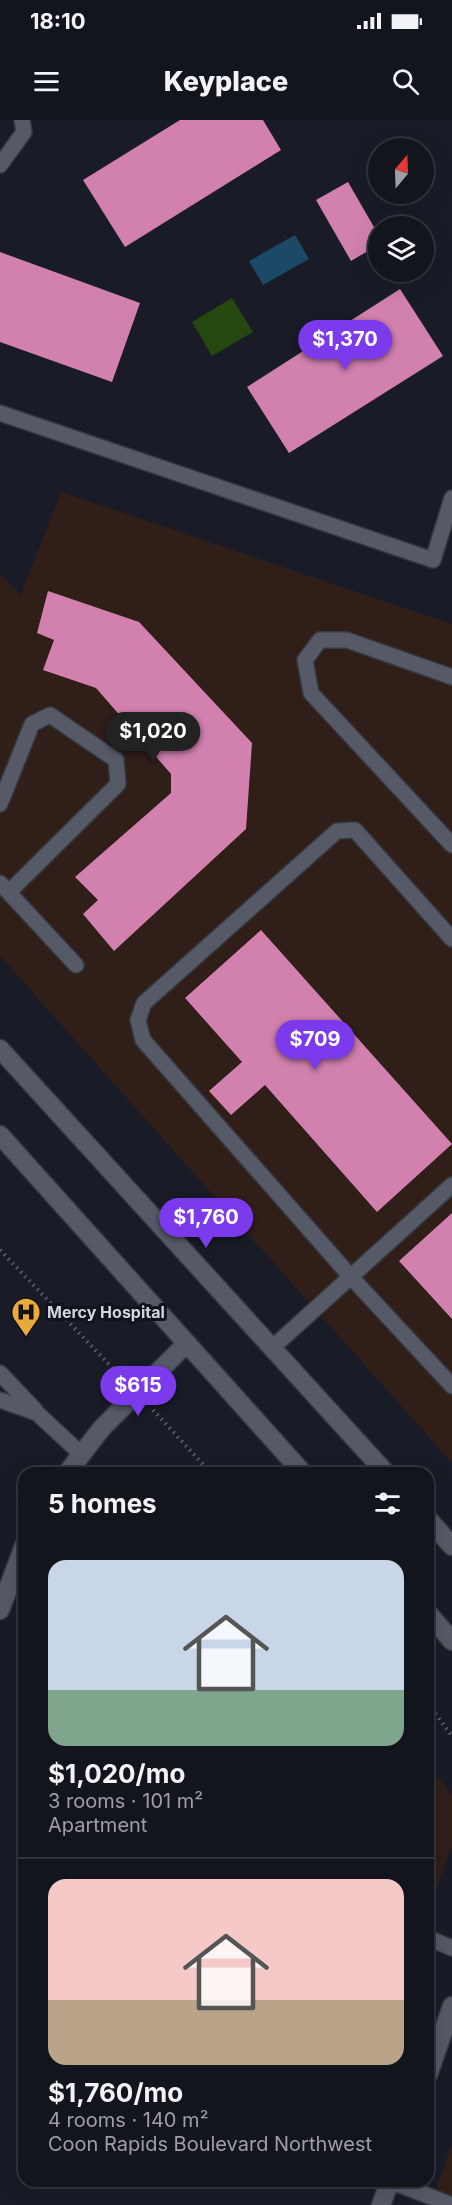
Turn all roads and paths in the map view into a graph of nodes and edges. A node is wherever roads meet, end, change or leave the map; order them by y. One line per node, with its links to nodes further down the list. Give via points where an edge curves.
1 (22, 120): 2 (lane, via 24,132)
2 (0, 165)
3 (0, 413): 4 (lane, via 433,560)
4 (452, 498)
5 (452, 677): 7 (lane, via 347,640 320,640 305,660 311,693)
6 (0, 804): 8 (lane, via 32,724 50,715 116,760 118,784)
7 (452, 845)
8 (4, 887): 10 (lane)
9 (452, 939): 15 (lane, via 355,830 337,831 144,1002 138,1020 143,1040)
10 (76, 965)
11 (0, 1049): 17 (main road)
12 (0, 1135): 16 (main road)
13 (452, 1185): 15 (lane)
14 (0, 1250): 19 (path)
15 (351, 1277): 17 (lane); 20 (lane)
16 (187, 1342): 24 (main road); 27 (main road)
17 (272, 1348): 28 (main road)
18 (0, 1373): 23 (lane)
19 (123, 1380)
20 (452, 1386)
21 (0, 1400): 23 (lane)
22 (153, 1410): 26 (path)
23 (37, 1413): 24 (lane)
24 (81, 1454): 25 (main road)
25 (71, 1467)
26 (205, 1467)
27 (298, 1467)
28 (381, 1467)
29 (434, 1526): 30 (main road)
30 (452, 1546)
31 (18, 1562): 32 (main road)
32 (0, 1610)
33 (434, 1621): 34 (main road)
34 (452, 1641)
35 (434, 1712): 36 (path)
36 (452, 1736)
37 (434, 1940): 38 (lane)
38 (452, 1948)
39 (452, 2006): 40 (main road)
40 (434, 2058)
41 (388, 2187): 43 (main road)
42 (406, 2187): 44 (lane)
43 (381, 2205)
44 (452, 2205)

